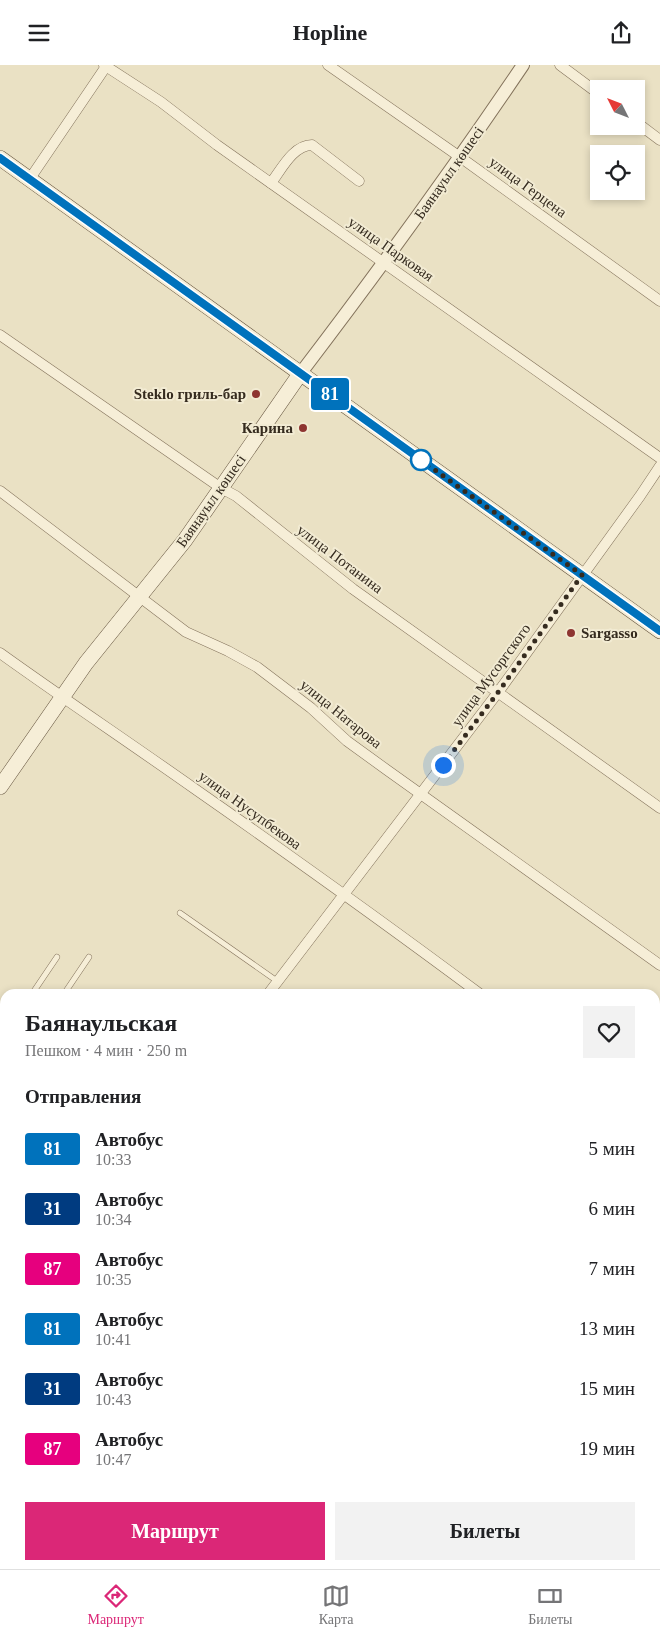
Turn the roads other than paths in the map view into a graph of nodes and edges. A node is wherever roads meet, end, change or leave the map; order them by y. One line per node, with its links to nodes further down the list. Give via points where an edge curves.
1 (106, 65): 10 (street); 12 (street, улица Парковая)
2 (328, 65): 8 (street, улица Герцена)
3 (523, 65): 8 (street, Баянауыл көшесі)
4 (560, 65): 5 (street)
5 (590, 87)
6 (645, 129): 7 (street)
7 (660, 140)
8 (460, 157): 13 (street, Баянауыл көшесі); 14 (street, улица Герцена)
9 (0, 158): 10 (main road)
10 (29, 180): 16 (main road)
11 (359, 181): 12 (street, via 312,145 305,145 294,153)
12 (271, 183): 13 (street, улица Парковая)
13 (385, 263): 16 (street, Баянауыл көшесі); 17 (street, улица Парковая)
14 (660, 301)
15 (0, 335): 19 (street, улица Потанина)
16 (300, 374): 19 (main road, Баянауыл көшесі); 21 (main road)
17 (660, 458)
18 (660, 465): 21 (street, улица Мусоргского)
19 (221, 488): 22 (main road, Баянауыл көшесі); 25 (street, улица Потанина, via 236,496 353,589)
20 (0, 491): 22 (street, улица Натарова)
21 (582, 575): 23 (main road); 25 (street, улица Мусоргского)
22 (140, 596): 26 (main road, Баянауыл көшесі); 28 (street, улица Натарова, via 186,632 257,667 347,741)
23 (660, 631)
24 (0, 653): 26 (street, улица Нусупбекова)
25 (499, 691): 28 (street, улица Мусоргского); 29 (street, улица Потанина)
26 (61, 697): 27 (main road, Баянауыл көшесі); 30 (street, улица Нусупбекова)
27 (0, 787)
28 (420, 795): 30 (street, улица Мусоргского); 34 (street, улица Натарова)
29 (660, 808)
30 (344, 896): 35 (street, улица Мусоргского); 39 (street, улица Нусупбекова)
31 (180, 913): 35 (lane)
32 (57, 957): 36 (lane)
33 (89, 957): 37 (lane)
34 (660, 965)
35 (277, 981): 38 (street, улица Мусоргского)
36 (35, 989)
37 (67, 989)
38 (271, 989)
39 (473, 989)

